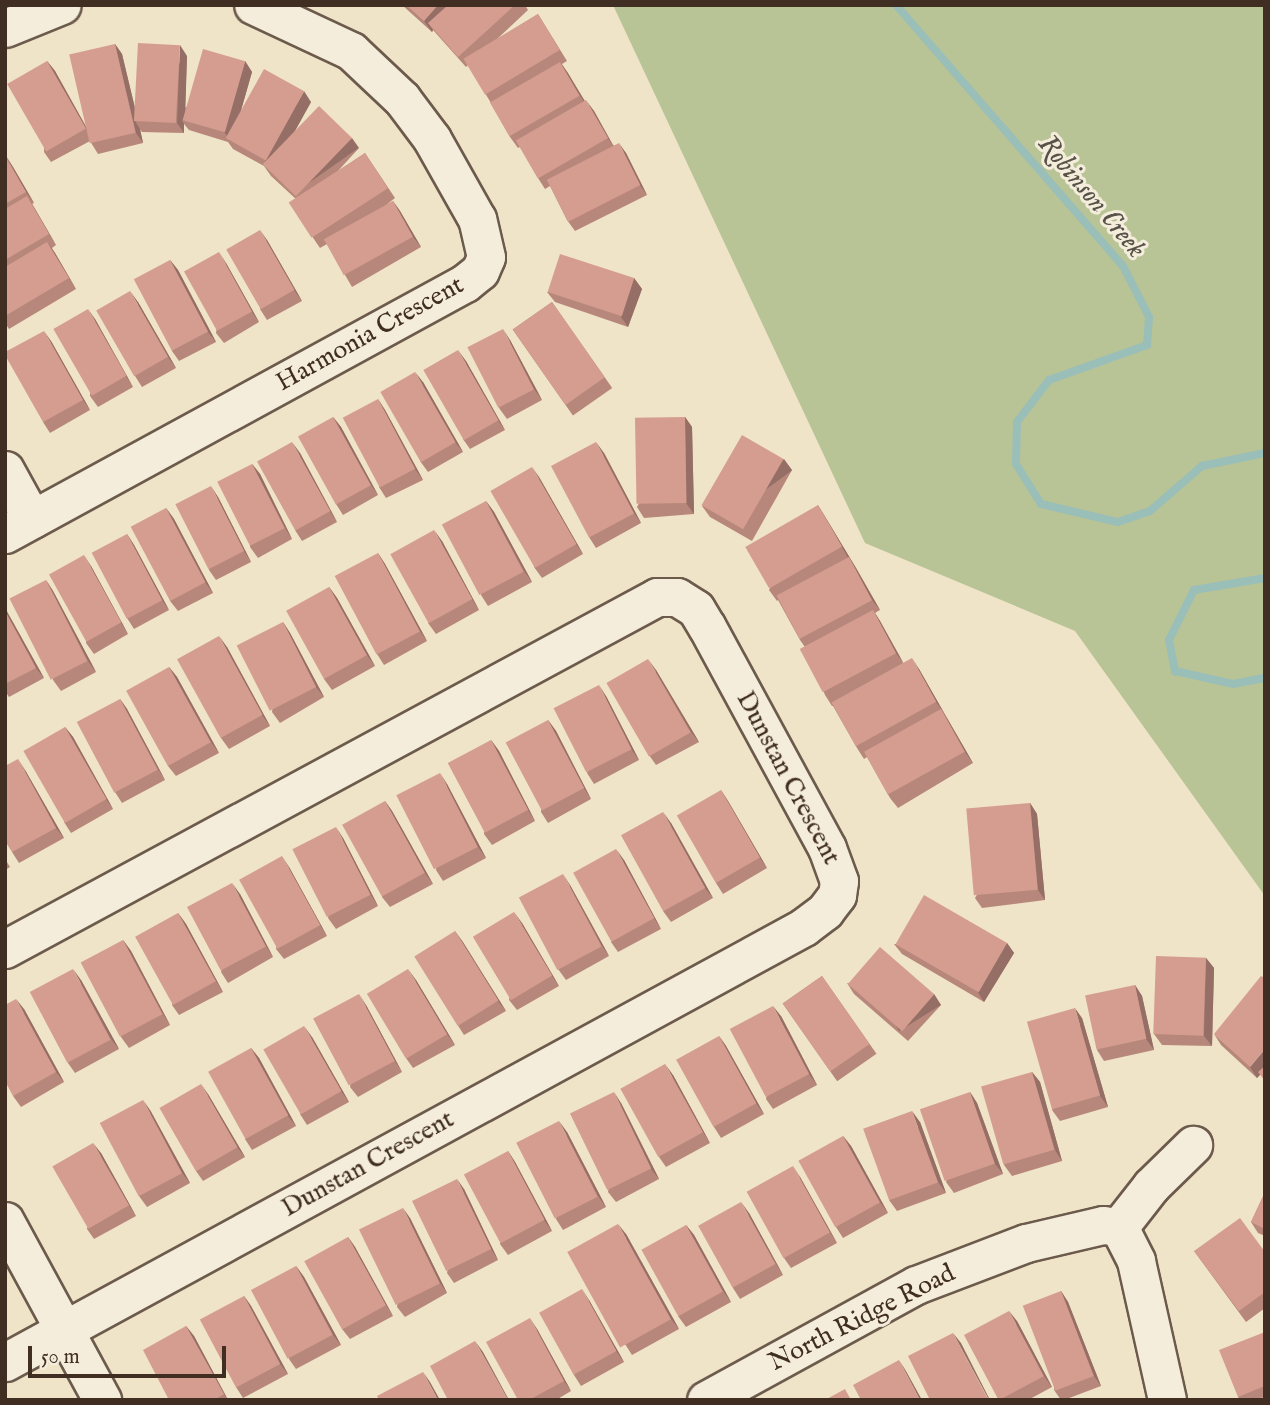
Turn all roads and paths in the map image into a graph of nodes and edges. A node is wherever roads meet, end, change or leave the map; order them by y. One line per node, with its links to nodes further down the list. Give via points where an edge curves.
1 (62, 5): 3 (street)
2 (253, 5): 5 (street, Harmonia Crescent, via 351,51 402,99 432,139 477,219 486,257 480,271)
3 (5, 28)
4 (5, 470): 5 (street)
5 (19, 527)
6 (5, 949): 10 (street, Dunstan Crescent, via 657,597 677,597 695,609 707,627 827,848 839,881 837,895 825,911 804,927)
7 (1193, 1145): 9 (street, via 1151,1186)
8 (5, 1221): 10 (street)
9 (1119, 1227): 13 (street, North Ridge Road, via 1103,1225 1026,1243 916,1285); 14 (street, via 1136,1261)
10 (64, 1330): 11 (street); 12 (street)
11 (5, 1362)
12 (102, 1400)
13 (706, 1400)
14 (1167, 1400)

